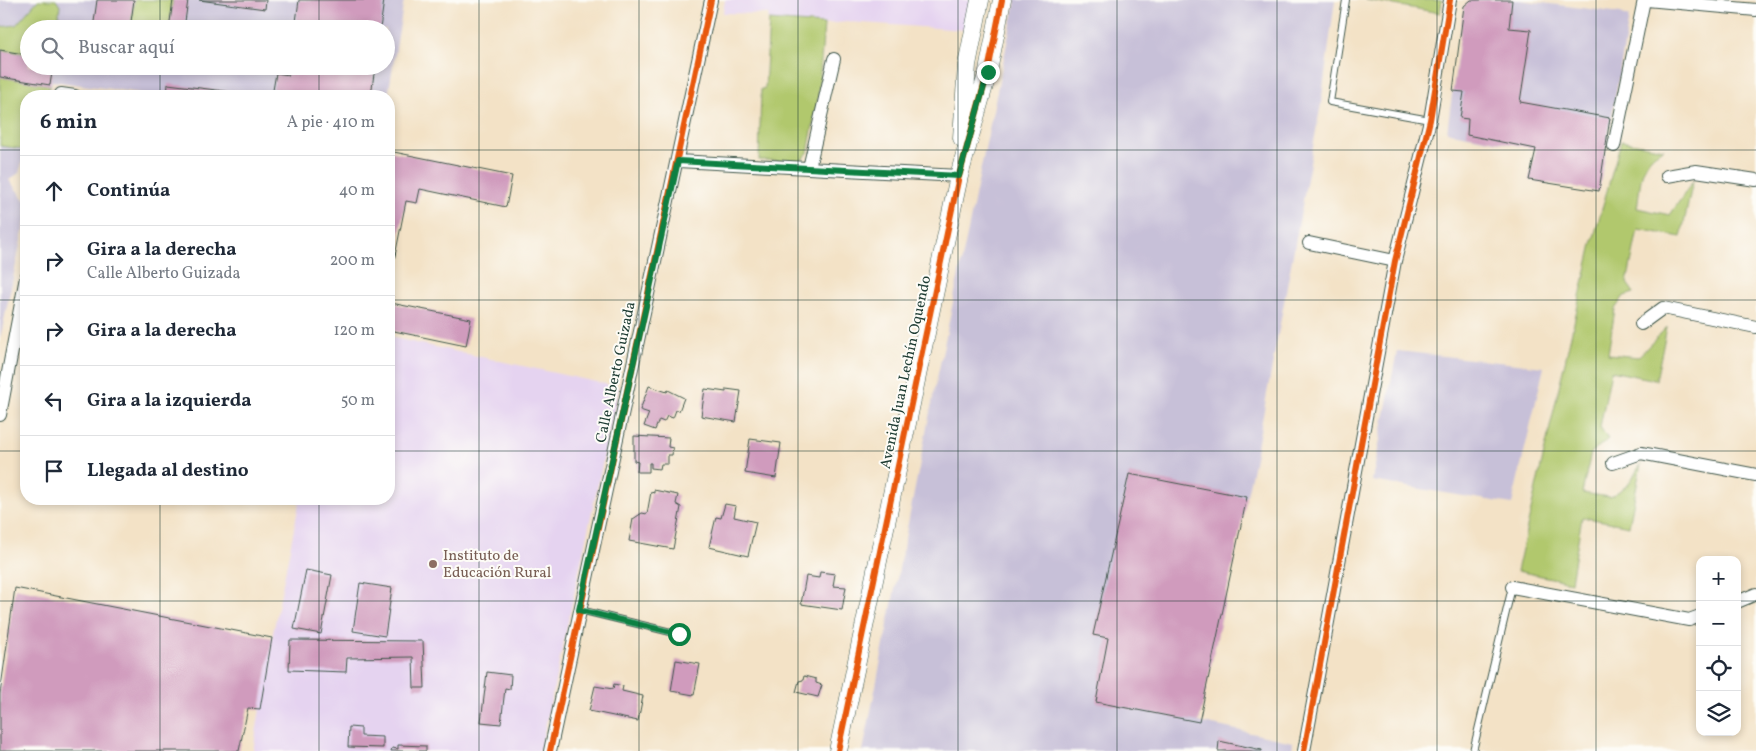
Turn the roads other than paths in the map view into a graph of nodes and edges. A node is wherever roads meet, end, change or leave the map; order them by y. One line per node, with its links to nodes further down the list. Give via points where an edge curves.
1 (711, 0): 11 (street, Calle Alberto Guizada)
2 (980, 0): 13 (street, Avenida Juan Lechín Oquendo, via 967,65)
3 (1002, 0): 13 (street, Avenida Juan Lechín Oquendo, via 988,72)
4 (1346, 0): 9 (lane, via 1330,102)
5 (1450, 0): 9 (street)
6 (1645, 0): 7 (street); 10 (street)
7 (1756, 10)
8 (834, 59): 12 (street)
9 (1430, 120): 17 (street)
10 (1614, 146)
11 (678, 161): 12 (street); 27 (street, Calle Alberto Guizada)
12 (809, 168): 13 (street)
13 (959, 176): 31 (street, Avenida Juan Lechín Oquendo)
14 (1667, 176): 15 (street, via 1696,171)
15 (1756, 180)
16 (1308, 243): 17 (street)
17 (1395, 261): 32 (street)
18 (20, 309): 21 (street)
19 (1641, 324): 20 (street, via 1663,308)
20 (1756, 327)
21 (0, 415)
22 (1613, 463): 23 (street, via 1641,453)
23 (1756, 474)
24 (1512, 588): 28 (street, via 1689,620); 33 (lane)
25 (1756, 594): 26 (street)
26 (1739, 601)
27 (579, 610): 29 (lane); 30 (street, Calle Alberto Guizada)
28 (1696, 617)
29 (679, 634)
30 (550, 751)
31 (838, 751)
32 (1304, 751)
33 (1474, 751)

